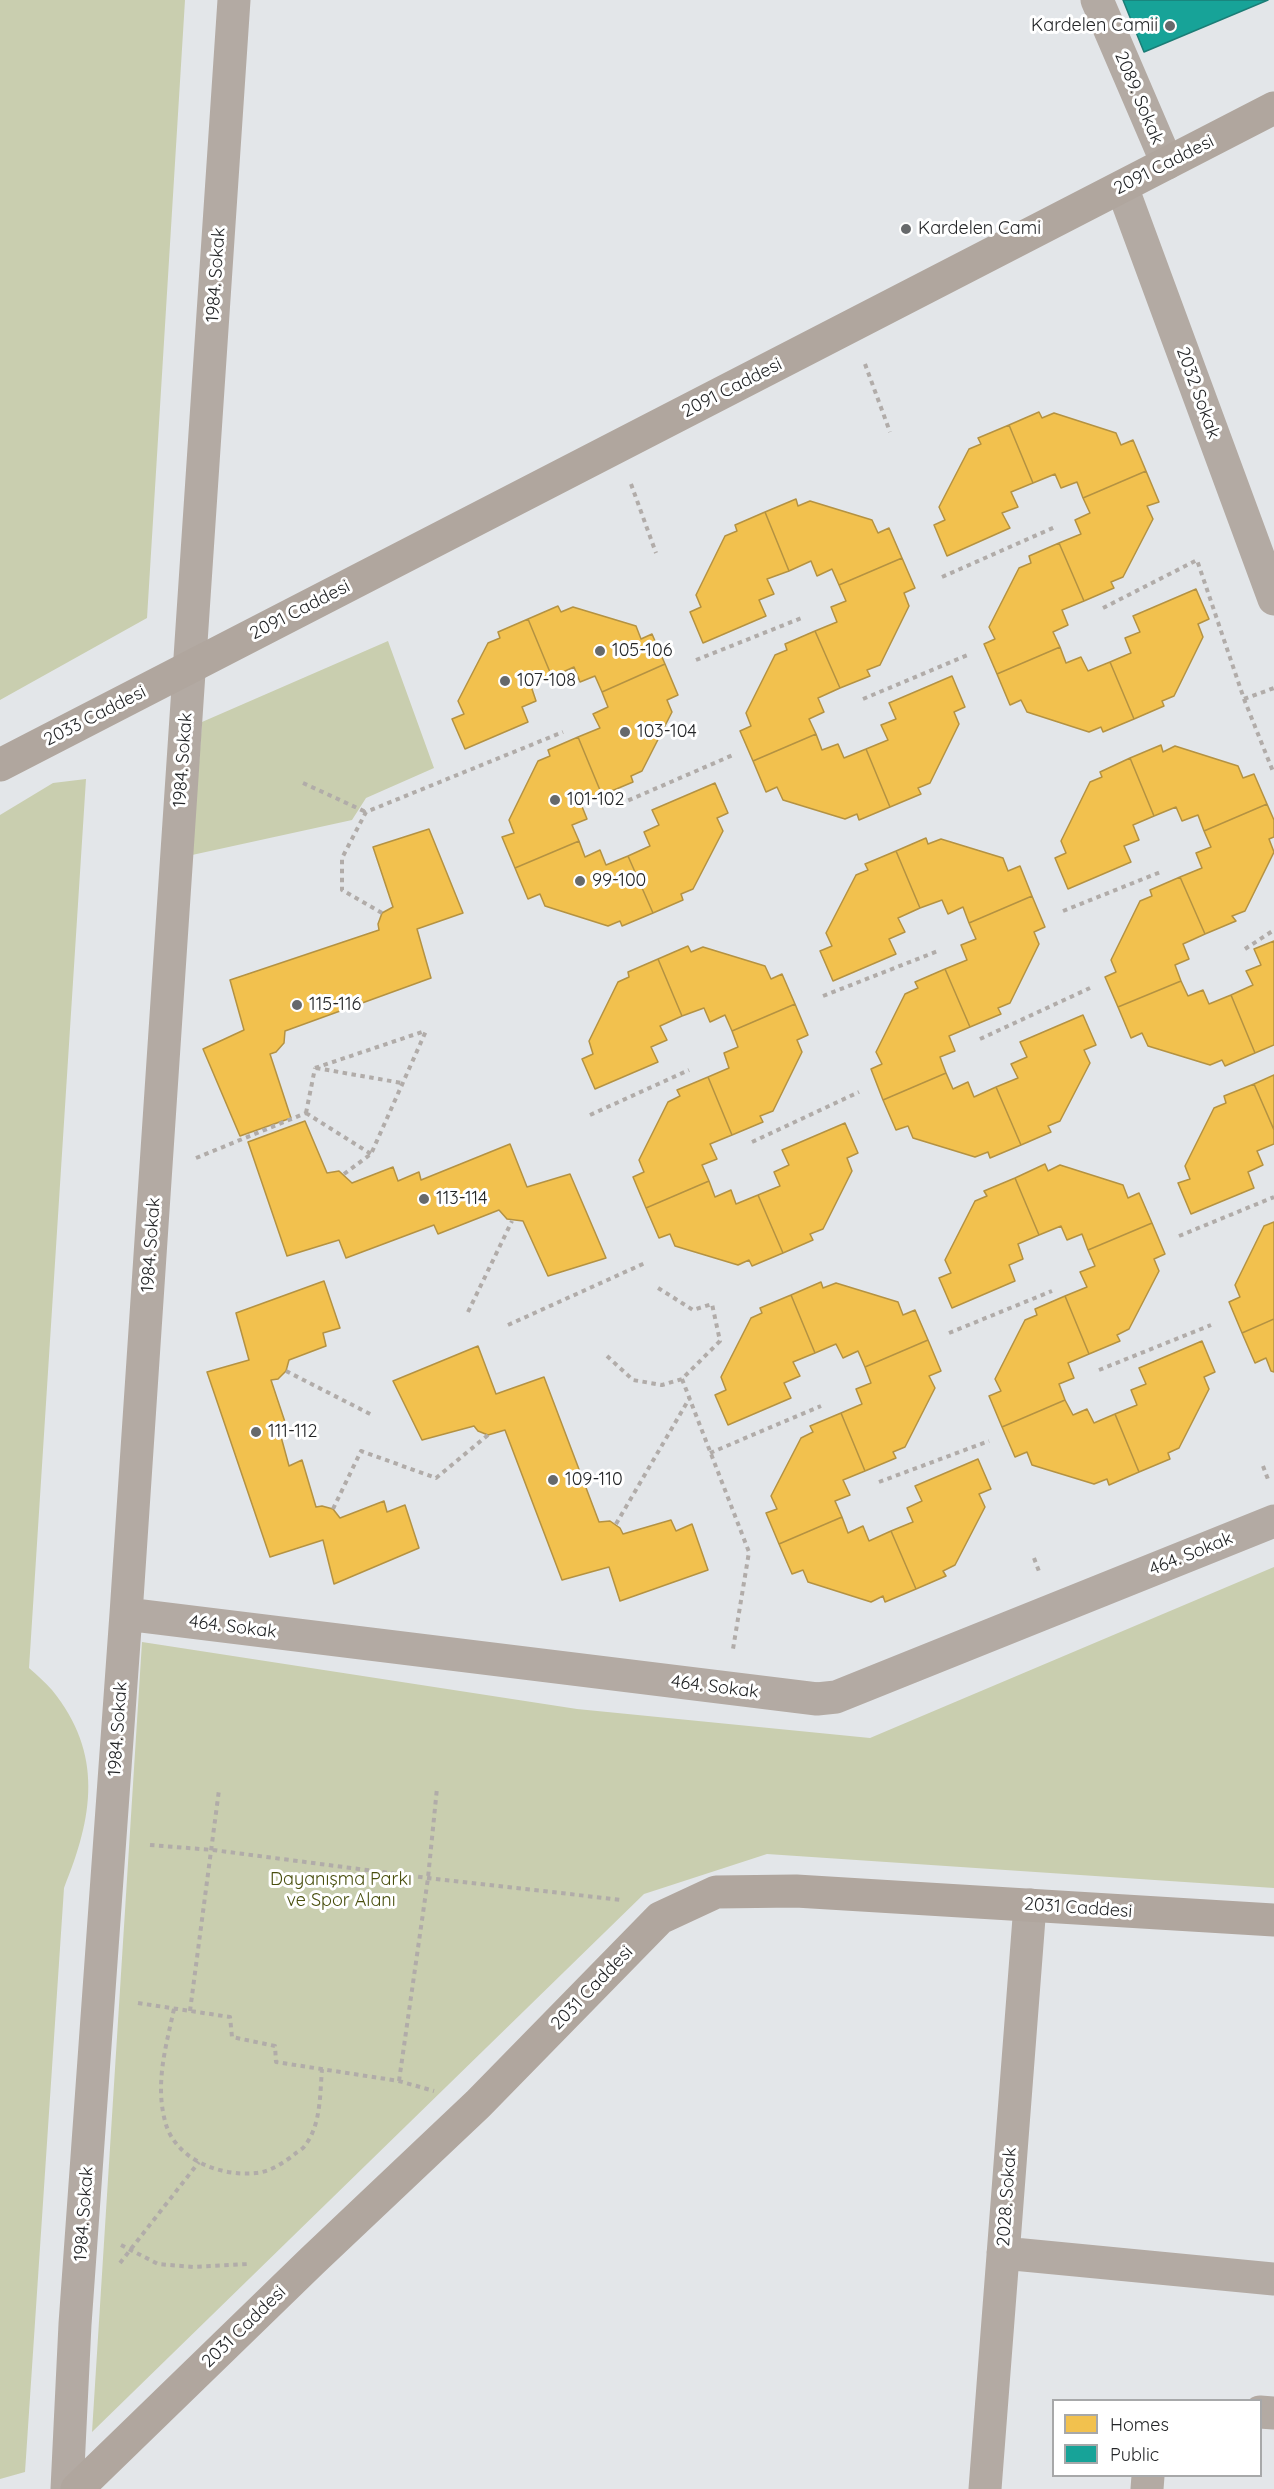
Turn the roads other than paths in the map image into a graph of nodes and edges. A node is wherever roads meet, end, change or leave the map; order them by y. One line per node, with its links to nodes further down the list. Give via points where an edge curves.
1 (234, 0): 7 (street, 1984. Sokak)
2 (1097, 0): 4 (street, 2089. Sokak)
3 (1274, 108): 4 (street, 2091 Caddesi)
4 (1167, 163): 5 (street, 2091 Caddesi)
5 (1122, 187): 6 (street, 2032 Sokak); 7 (street, 2091 Caddesi)
6 (1274, 599)
7 (189, 667): 8 (street, 2033 Caddesi); 10 (street, 1984. Sokak)
8 (0, 765)
9 (1274, 1521): 10 (street, 464. Sokak, via 836,1697 817,1699)
10 (126, 1614): 15 (street, 1984. Sokak, via 75,2324)
11 (1030, 1905): 12 (street, 2031 Caddesi); 13 (street, 2028. Sokak); 16 (street, 2031 Caddesi, via 796,1891 716,1892 660,1918 478,2104)
12 (1274, 1920)
13 (1003, 2253): 14 (street); 17 (street, 2028. Sokak)
14 (1274, 2279)
15 (67, 2489)
16 (77, 2489)
17 (985, 2489)

